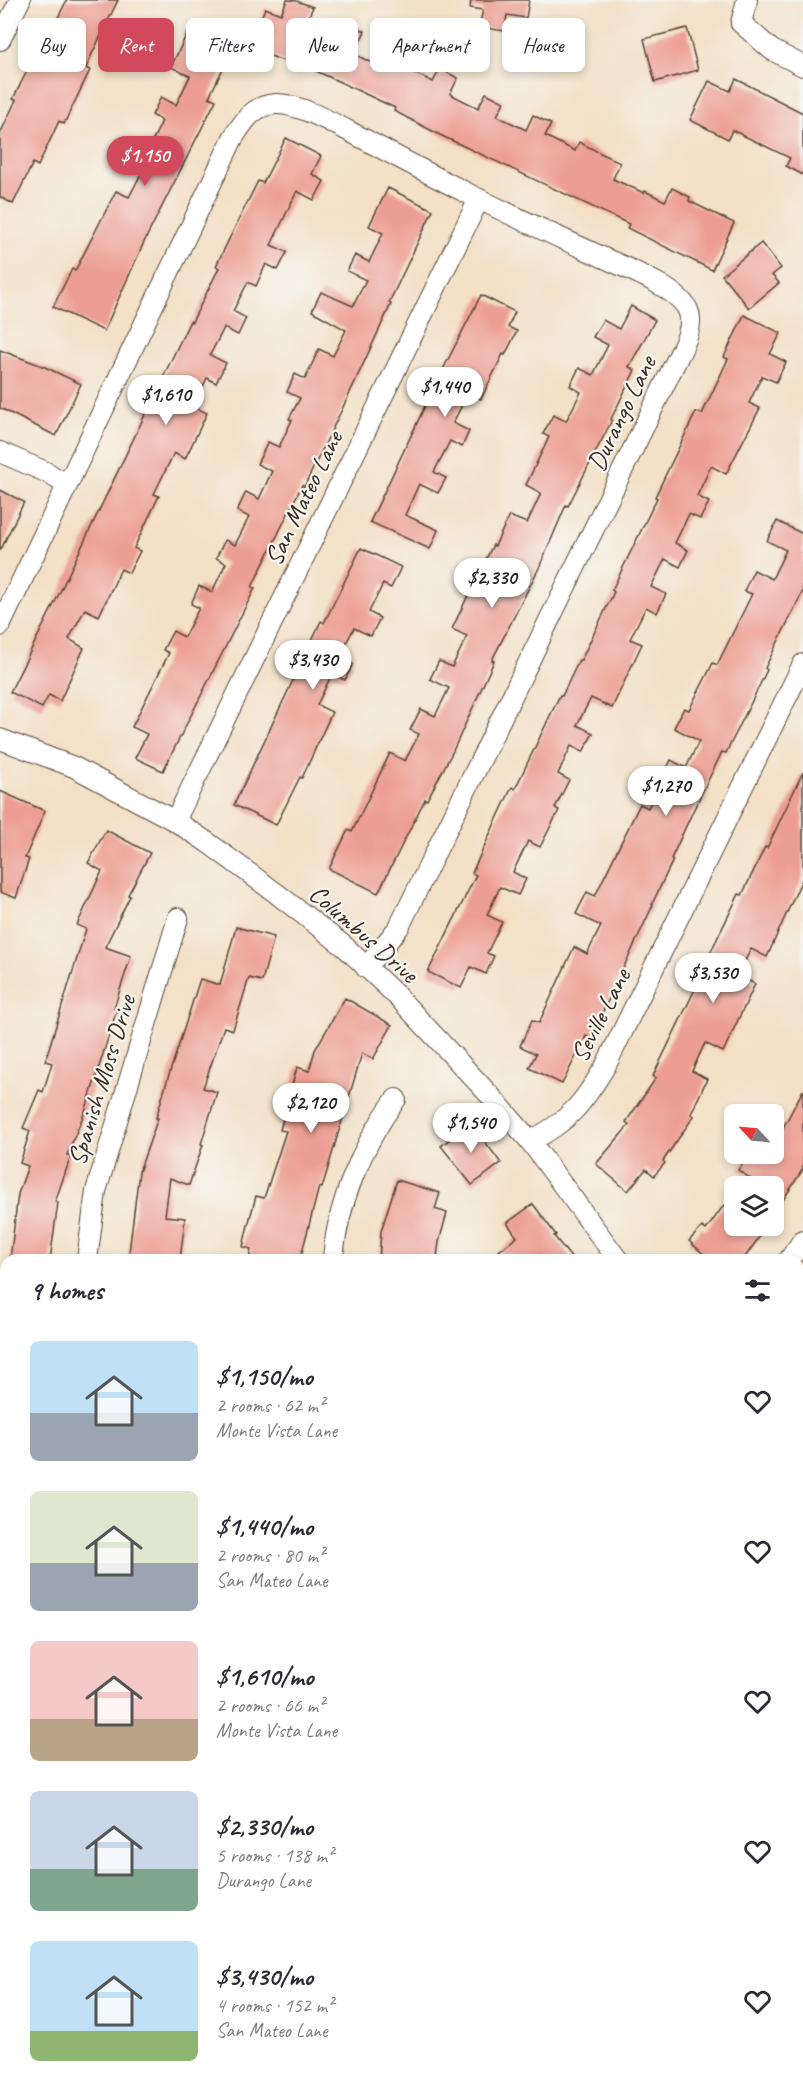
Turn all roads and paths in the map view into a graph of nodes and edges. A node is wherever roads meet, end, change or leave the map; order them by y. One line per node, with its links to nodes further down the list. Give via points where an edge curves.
1 (20, 0): 3 (street)
2 (747, 0): 4 (street, via 741,23 772,50)
3 (0, 40)
4 (803, 66)
5 (479, 199): 7 (street, Durango Lane, via 291,105 261,106 254,110 233,138); 11 (street, San Mateo Lane); 13 (street, Durango Lane, via 649,279 681,300 690,323 676,362 399,927)
6 (0, 452): 7 (street)
7 (67, 485): 8 (street)
8 (0, 626)
9 (803, 664): 15 (street, Seville Lane, via 606,1065 573,1112 553,1130)
10 (0, 739): 11 (street, Columbus Drive, via 74,767)
11 (175, 821): 13 (street, Columbus Drive, via 313,920)
12 (178, 918): 17 (street, Spanish Moss Drive, via 96,1191)
13 (366, 968): 15 (street, Columbus Drive, via 440,1041)
14 (396, 1099): 18 (street, via 361,1159)
15 (530, 1141): 19 (street, Columbus Drive)
16 (803, 1239): 20 (street)
17 (88, 1254)
18 (334, 1254)
19 (614, 1254)
20 (793, 1254)

